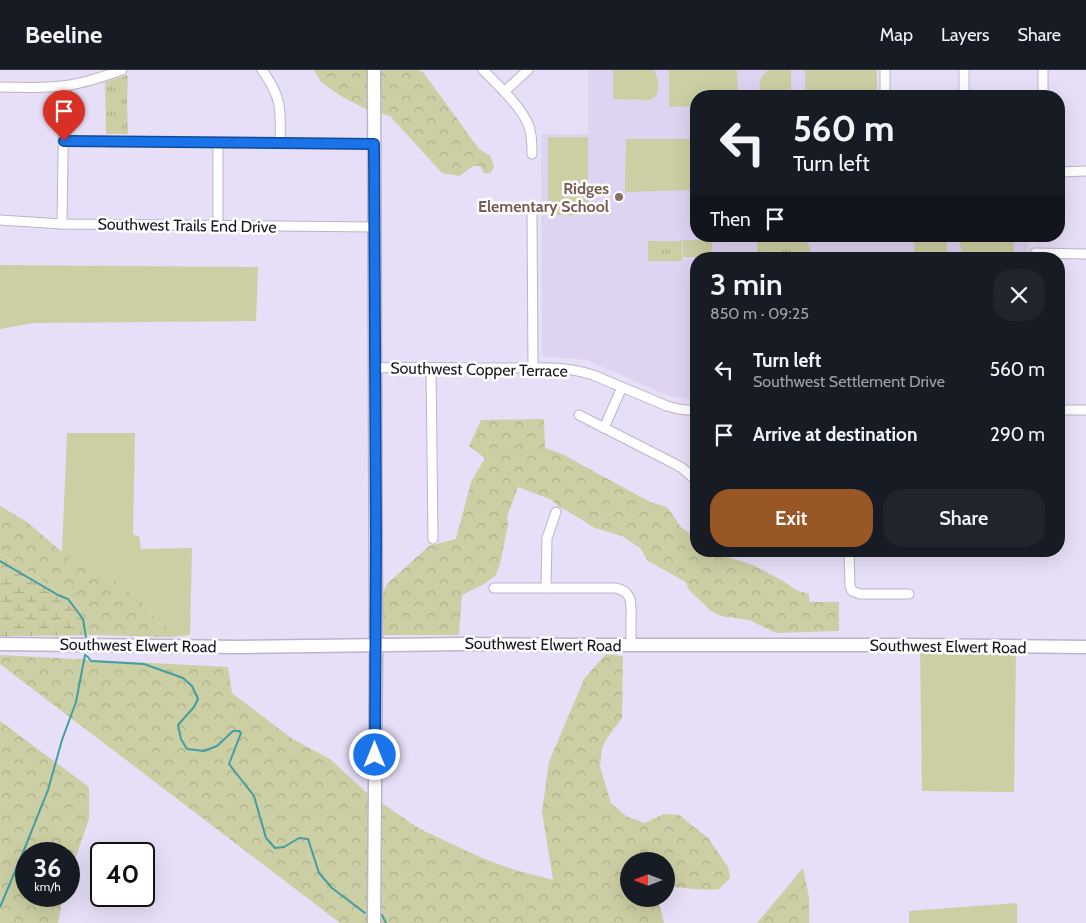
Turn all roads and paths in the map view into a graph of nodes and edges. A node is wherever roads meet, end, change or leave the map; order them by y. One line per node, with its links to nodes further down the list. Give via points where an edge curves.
1 (122, 70): 10 (street)
2 (262, 70): 17 (street, via 279,100)
3 (374, 70): 18 (main road)
4 (483, 70): 14 (street)
5 (528, 70): 14 (street)
6 (885, 70): 11 (street)
7 (964, 70): 12 (street)
8 (1043, 70): 13 (street)
9 (0, 86): 10 (street)
10 (64, 86): 15 (street)
11 (885, 90)
12 (964, 90)
13 (1043, 90)
14 (505, 92): 19 (street, via 526,120 532,139)
15 (64, 141): 16 (street); 24 (street)
16 (218, 143): 17 (street); 25 (street)
17 (280, 143): 18 (street)
18 (374, 144): 26 (main road)
19 (532, 154)
20 (1086, 171): 21 (street)
21 (1065, 172)
22 (532, 210): 31 (street)
23 (0, 220): 24 (street, Southwest Trails End Drive)
24 (62, 224): 25 (street, Southwest Trails End Drive)
25 (218, 225): 26 (street, Southwest Trails End Drive)
26 (374, 226): 29 (main road)
27 (1065, 254): 28 (street)
28 (1086, 254)
29 (375, 368): 30 (street, Southwest Copper Terrace); 46 (main road)
30 (431, 368): 31 (street, Southwest Copper Terrace); 40 (street)
31 (533, 368): 32 (street, Southwest Copper Terrace, via 582,371)
32 (622, 387): 33 (street, Southwest Copper Terrace, via 667,406); 37 (street)
33 (690, 410)
34 (1065, 410): 35 (street)
35 (1086, 410)
36 (578, 415): 37 (street)
37 (604, 428): 38 (street)
38 (690, 475)
39 (556, 512): 43 (street, via 546,538)
40 (433, 539)
41 (849, 557): 44 (street, via 850,586 855,593)
42 (494, 588): 43 (street)
43 (546, 588): 47 (street, via 614,588 624,591 631,604)
44 (909, 594)
45 (0, 644): 46 (main road, Southwest Elwert Road)
46 (376, 645): 47 (main road, Southwest Elwert Road); 49 (main road)
47 (631, 645): 48 (main road, Southwest Elwert Road)
48 (1086, 647)
49 (374, 923)

